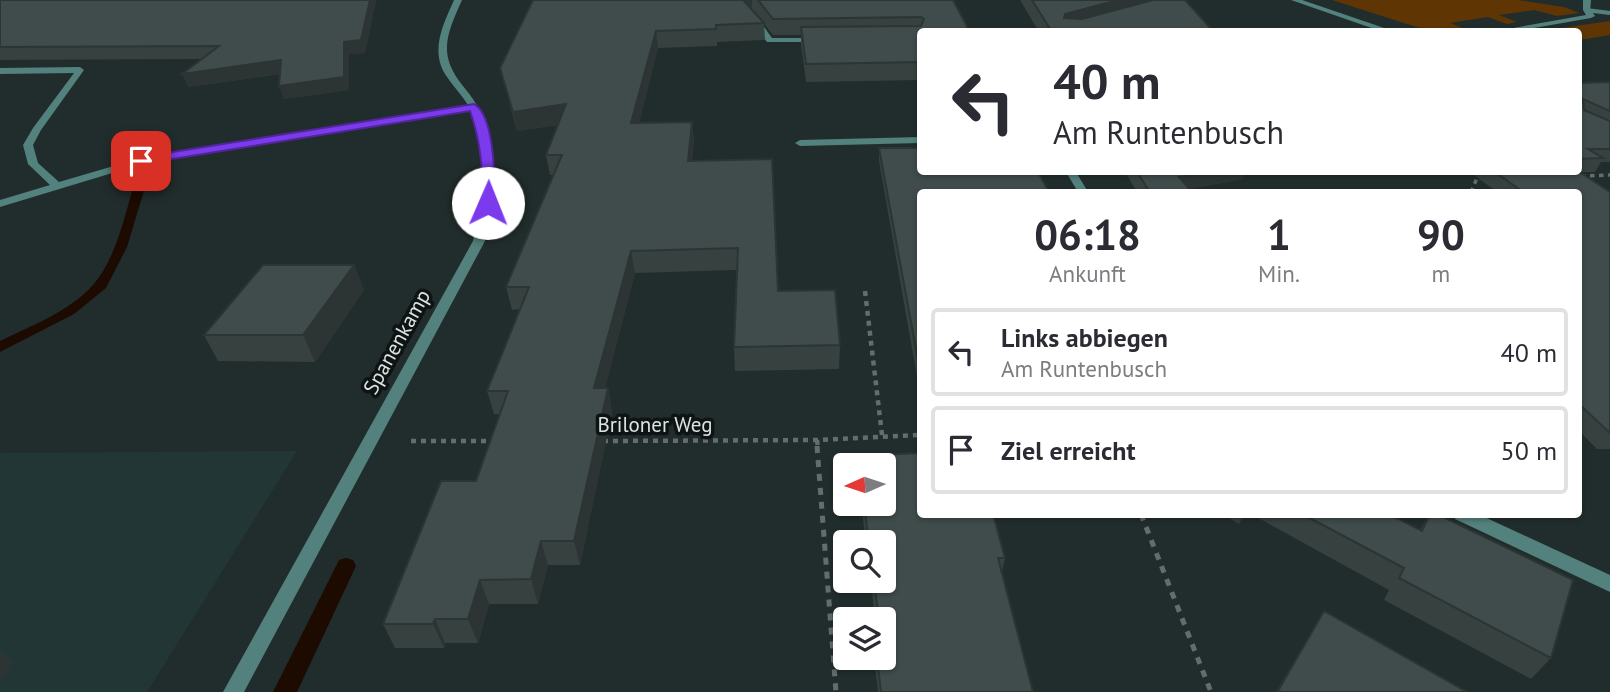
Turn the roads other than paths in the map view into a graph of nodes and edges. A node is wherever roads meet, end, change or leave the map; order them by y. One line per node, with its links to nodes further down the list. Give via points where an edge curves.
1 (458, 0): 11 (street, Spanenkamp, via 441,53)
2 (1295, 0): 7 (street)
3 (1587, 0): 4 (street)
4 (1587, 10): 6 (street); 8 (street, via 1591,16)
5 (749, 13): 9 (street, via 770,40)
6 (1610, 13)
7 (1380, 28)
8 (1519, 28)
9 (834, 39)
10 (0, 71): 14 (street, via 80,70 28,145 33,164)
11 (474, 107): 14 (street, via 141,161); 18 (street, Spanenkamp, via 489,168 488,203 479,241)
12 (917, 140): 13 (street)
13 (800, 143)
14 (57, 186): 15 (street)
15 (0, 204)
16 (1470, 518): 17 (street)
17 (1610, 584)
18 (233, 692)

